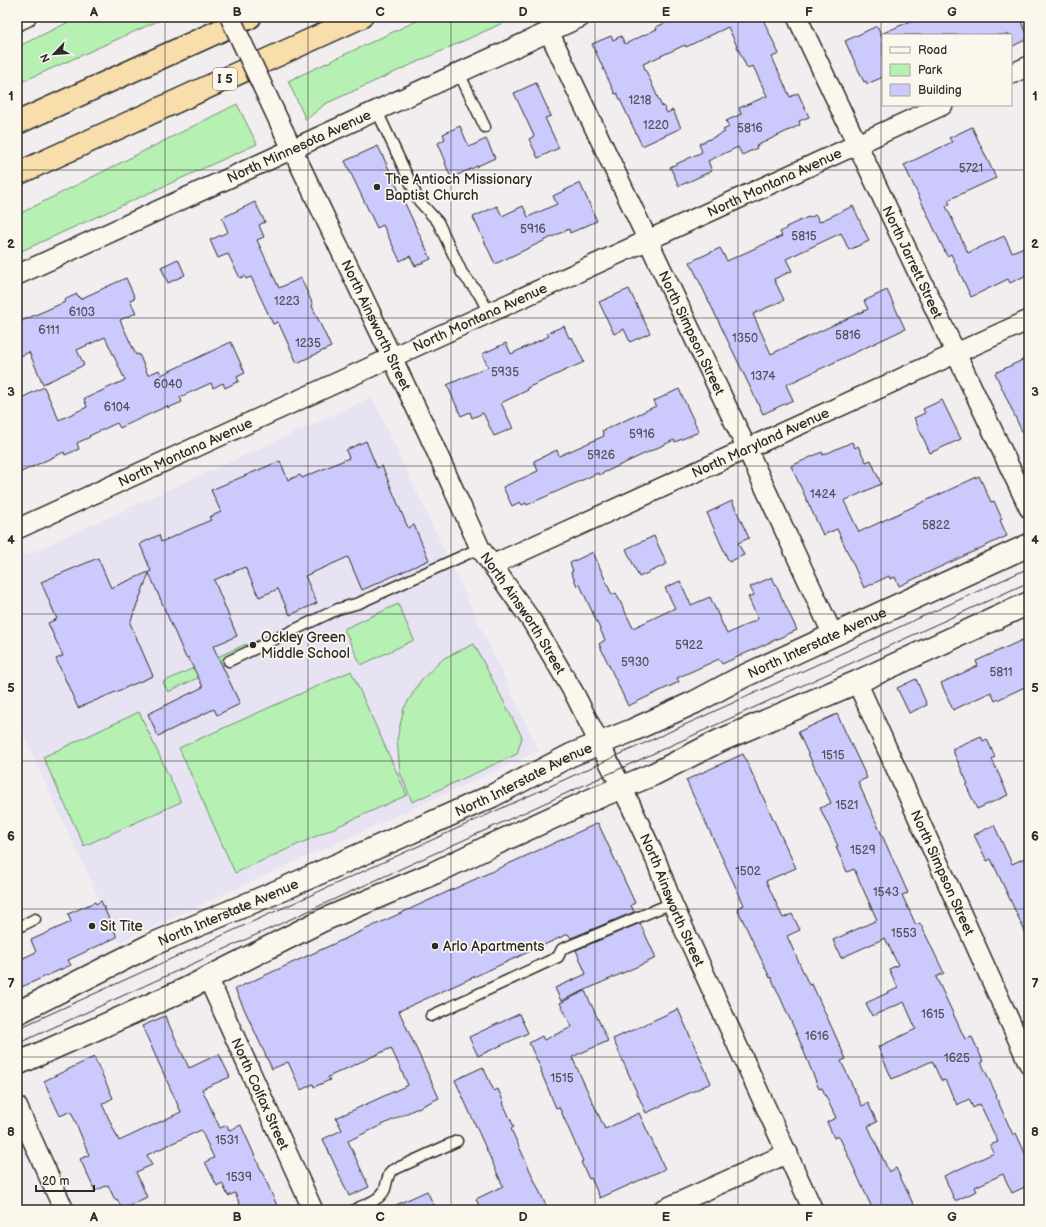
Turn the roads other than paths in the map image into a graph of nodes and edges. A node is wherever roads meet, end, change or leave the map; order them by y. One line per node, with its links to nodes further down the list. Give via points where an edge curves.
1 (26, 17): 7 (street)
2 (230, 17): 18 (street, North Ainsworth Street, bridge)
3 (250, 17): 14 (highway)
4 (361, 17): 16 (highway, I 5)
5 (581, 17): 8 (street, North Minnesota Avenue)
6 (797, 17): 17 (street, North Jarrett Street)
7 (17, 21)
8 (549, 32): 10 (street, North Minnesota Avenue); 21 (street, North Simpson Street)
9 (1029, 66): 11 (street)
10 (459, 73): 13 (street, North Minnesota Avenue); 15 (lane)
11 (1012, 74)
12 (941, 106): 17 (street, North Montana Avenue)
13 (377, 111): 18 (street, North Minnesota Avenue); 23 (lane, via 419,201 438,222 462,273 479,294)
14 (17, 123)
15 (485, 127)
16 (90, 141): 19 (highway, I 5); 20 (highway)
17 (857, 144): 21 (street, North Montana Avenue); 25 (street, North Jarrett Street)
18 (293, 150): 22 (street, North Minnesota Avenue); 26 (street, North Ainsworth Street)
19 (17, 174)
20 (17, 185)
21 (648, 240): 23 (street, North Montana Avenue); 27 (street, North Simpson Street)
22 (17, 276)
23 (489, 313): 26 (street, North Montana Avenue)
24 (1029, 320): 25 (street, North Maryland Avenue)
25 (956, 353): 27 (street, North Maryland Avenue); 28 (street, North Jarrett Street)
26 (392, 358): 29 (street, North Montana Avenue); 31 (street, North Ainsworth Street)
27 (747, 449): 32 (street, North Maryland Avenue); 34 (street, North Simpson Street)
28 (1029, 508)
29 (17, 529)
30 (1029, 545): 34 (street, North Interstate Avenue)
31 (480, 548): 32 (street, North Ainsworth Street); 35 (lane, via 360,603 338,609)
32 (492, 565): 37 (street, North Ainsworth Street, via 556,661)
33 (1029, 603): 36 (street)
34 (832, 635): 37 (street, North Interstate Avenue, via 688,705)
35 (229, 661)
36 (857, 682): 38 (street, via 719,741); 46 (street, North Simpson Street)
37 (599, 744): 38 (street, North Ainsworth Street); 43 (street, North Interstate Avenue, via 571,755 492,796 151,945)
38 (622, 788): 39 (street, North Ainsworth Street, via 656,860); 42 (street, via 321,921)
39 (672, 903): 44 (lane, via 562,949 558,957); 49 (street, North Ainsworth Street)
40 (35, 919): 41 (lane)
41 (17, 928)
42 (208, 978): 45 (street); 51 (street, North Colfax Street)
43 (17, 1013)
44 (431, 1016)
45 (17, 1064)
46 (1029, 1064)
47 (17, 1106): 50 (street)
48 (457, 1141): 52 (lane, via 391,1171 379,1198)
49 (788, 1153): 53 (street); 54 (street, North Ainsworth Street)
50 (64, 1210)
51 (313, 1210)
52 (354, 1210)
53 (662, 1210)
54 (814, 1210)

